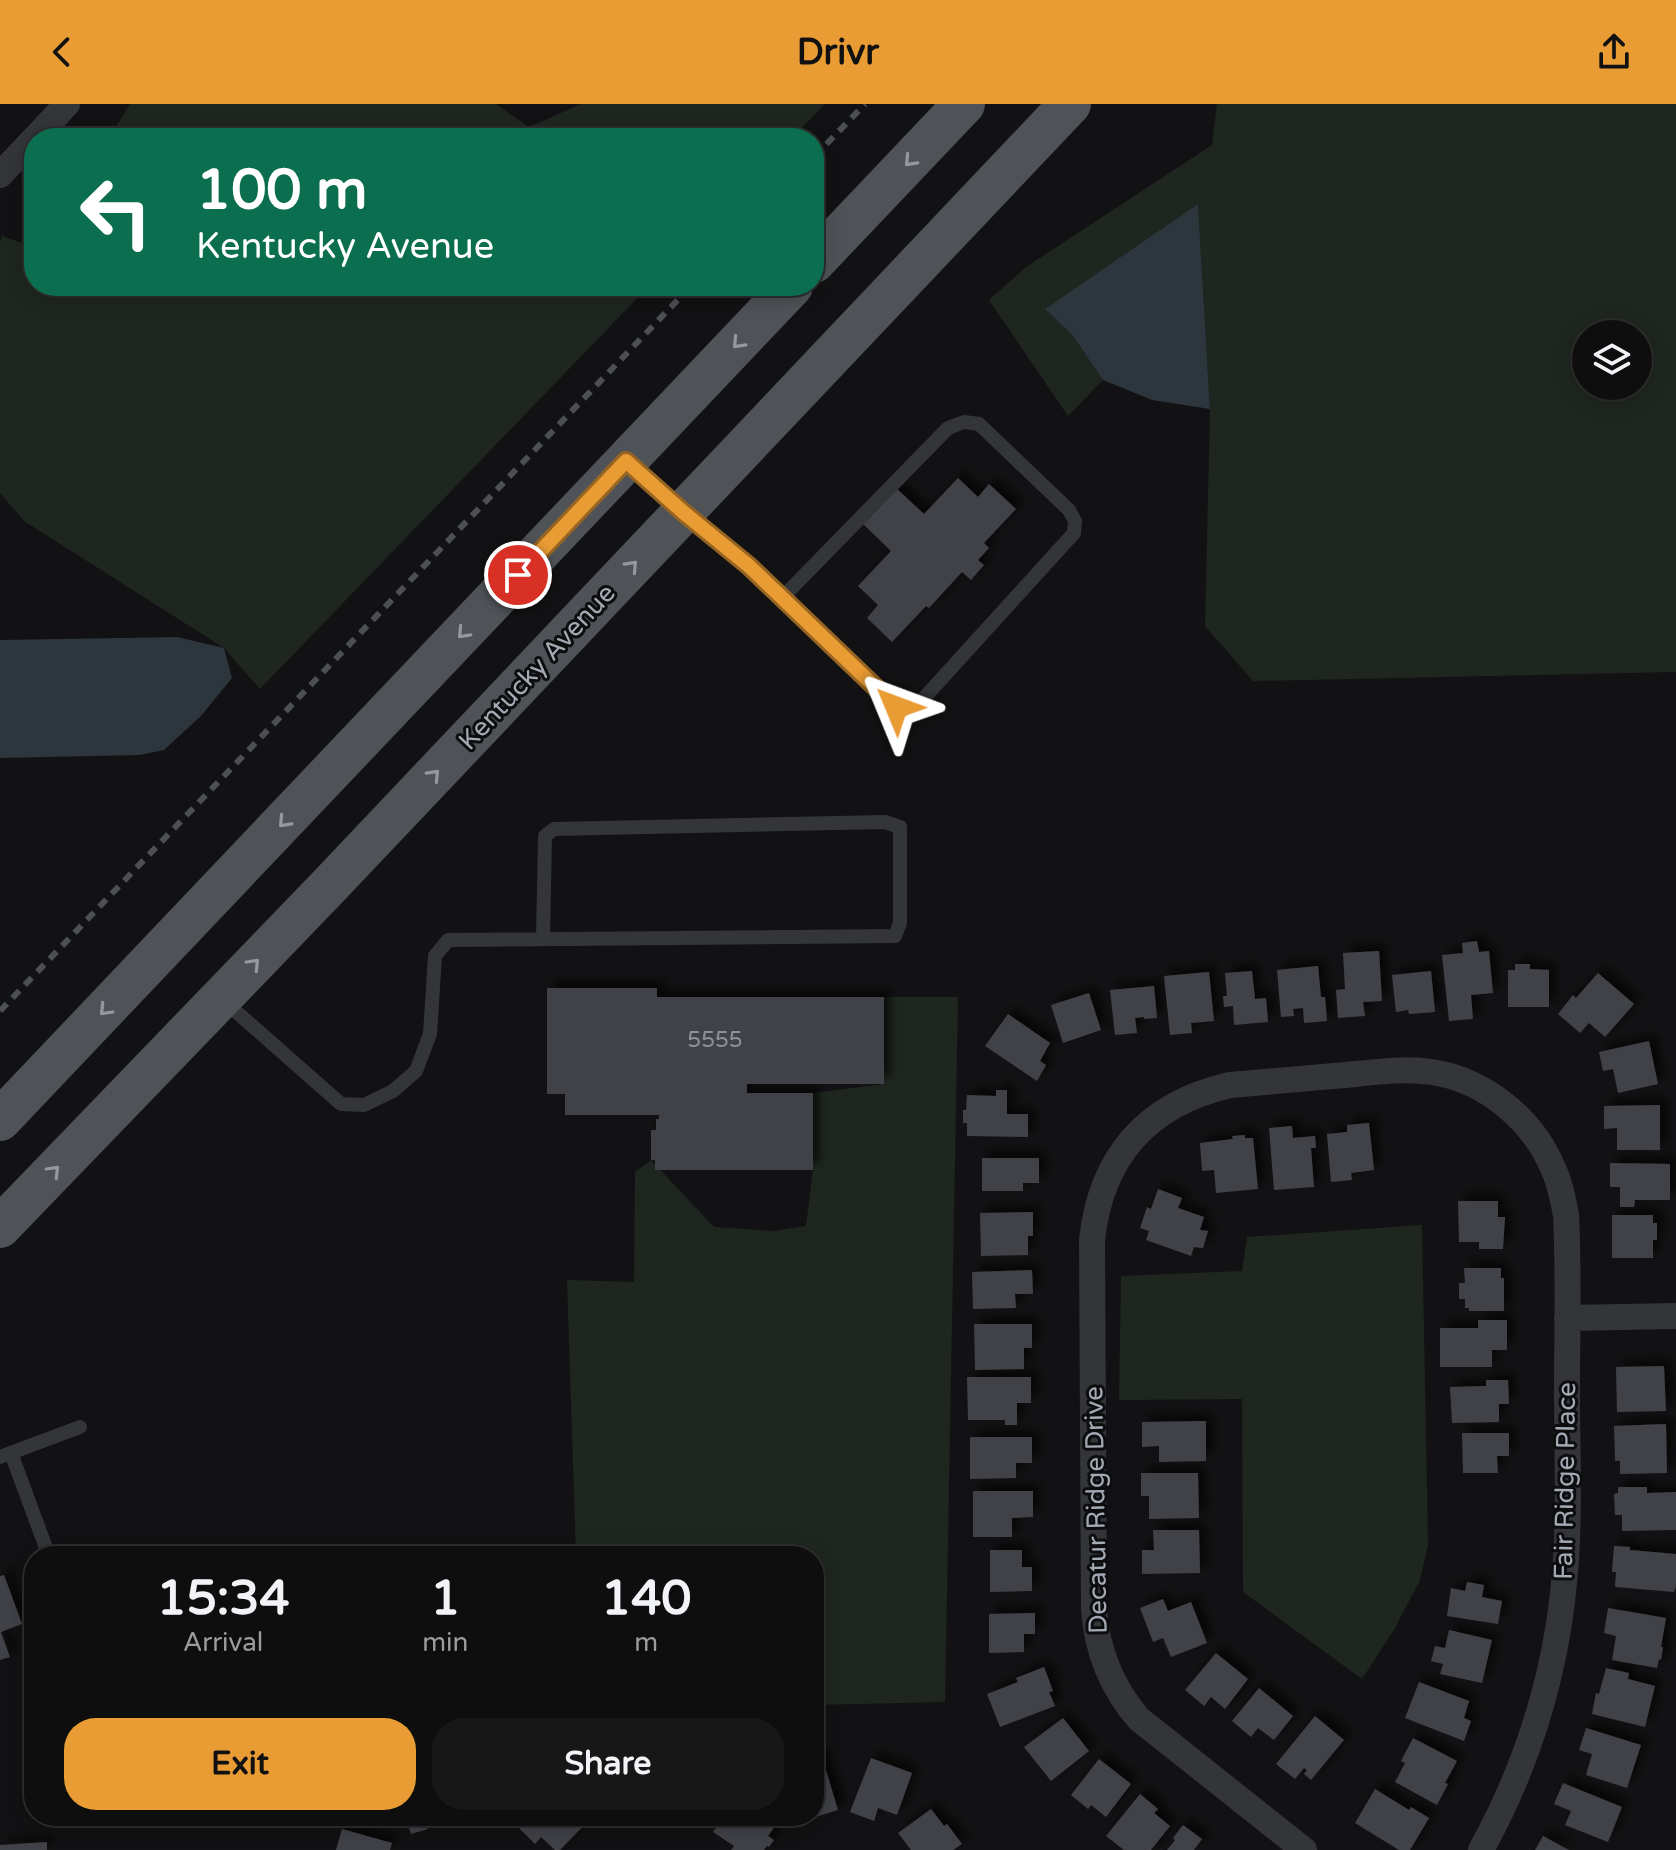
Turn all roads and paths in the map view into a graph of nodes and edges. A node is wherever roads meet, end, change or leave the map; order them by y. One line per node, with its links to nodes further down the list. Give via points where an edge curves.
1 (67, 104): 4 (street)
2 (964, 104): 7 (main road, one-way to 7)
3 (1070, 104): 10 (main road, Kentucky Avenue)
4 (44, 128)
5 (24, 149): 6 (street)
6 (0, 175)
7 (824, 251)
8 (783, 296): 9 (main road, one-way to 9)
9 (626, 461): 10 (lane); 15 (main road, one-way to 15)
10 (683, 512): 11 (lane); 13 (main road, Kentucky Avenue, one-way to 10)
11 (782, 598): 11 (lane, via 896,707 915,708 1074,533 1075,521 979,424 964,422 948,428)
12 (543, 939): 12 (lane, via 895,936 900,923 900,827 885,822 554,829 545,836); 13 (lane, via 448,940 435,956 430,1034 416,1071 393,1091 364,1105 341,1104)
13 (221, 998): 16 (main road, Kentucky Avenue, one-way to 13)
14 (1514, 1112): 18 (street, Fair Ridge Place, via 1543,1148 1561,1190); 22 (street, Decatur Ridge Drive, via 1472,1084 1422,1071 1230,1085 1207,1090 1156,1116 1130,1141 1100,1198 1092,1255 1095,1629 1102,1657 1113,1684 1139,1719)
15 (0, 1120)
16 (0, 1227)
17 (1676, 1316): 18 (street)
18 (1567, 1318): 23 (street, Fair Ridge Place, via 1568,1530 1558,1632 1533,1731)
19 (80, 1427): 20 (lane)
20 (5, 1455): 21 (lane)
21 (45, 1546)
22 (1304, 1850)
23 (1481, 1850)

